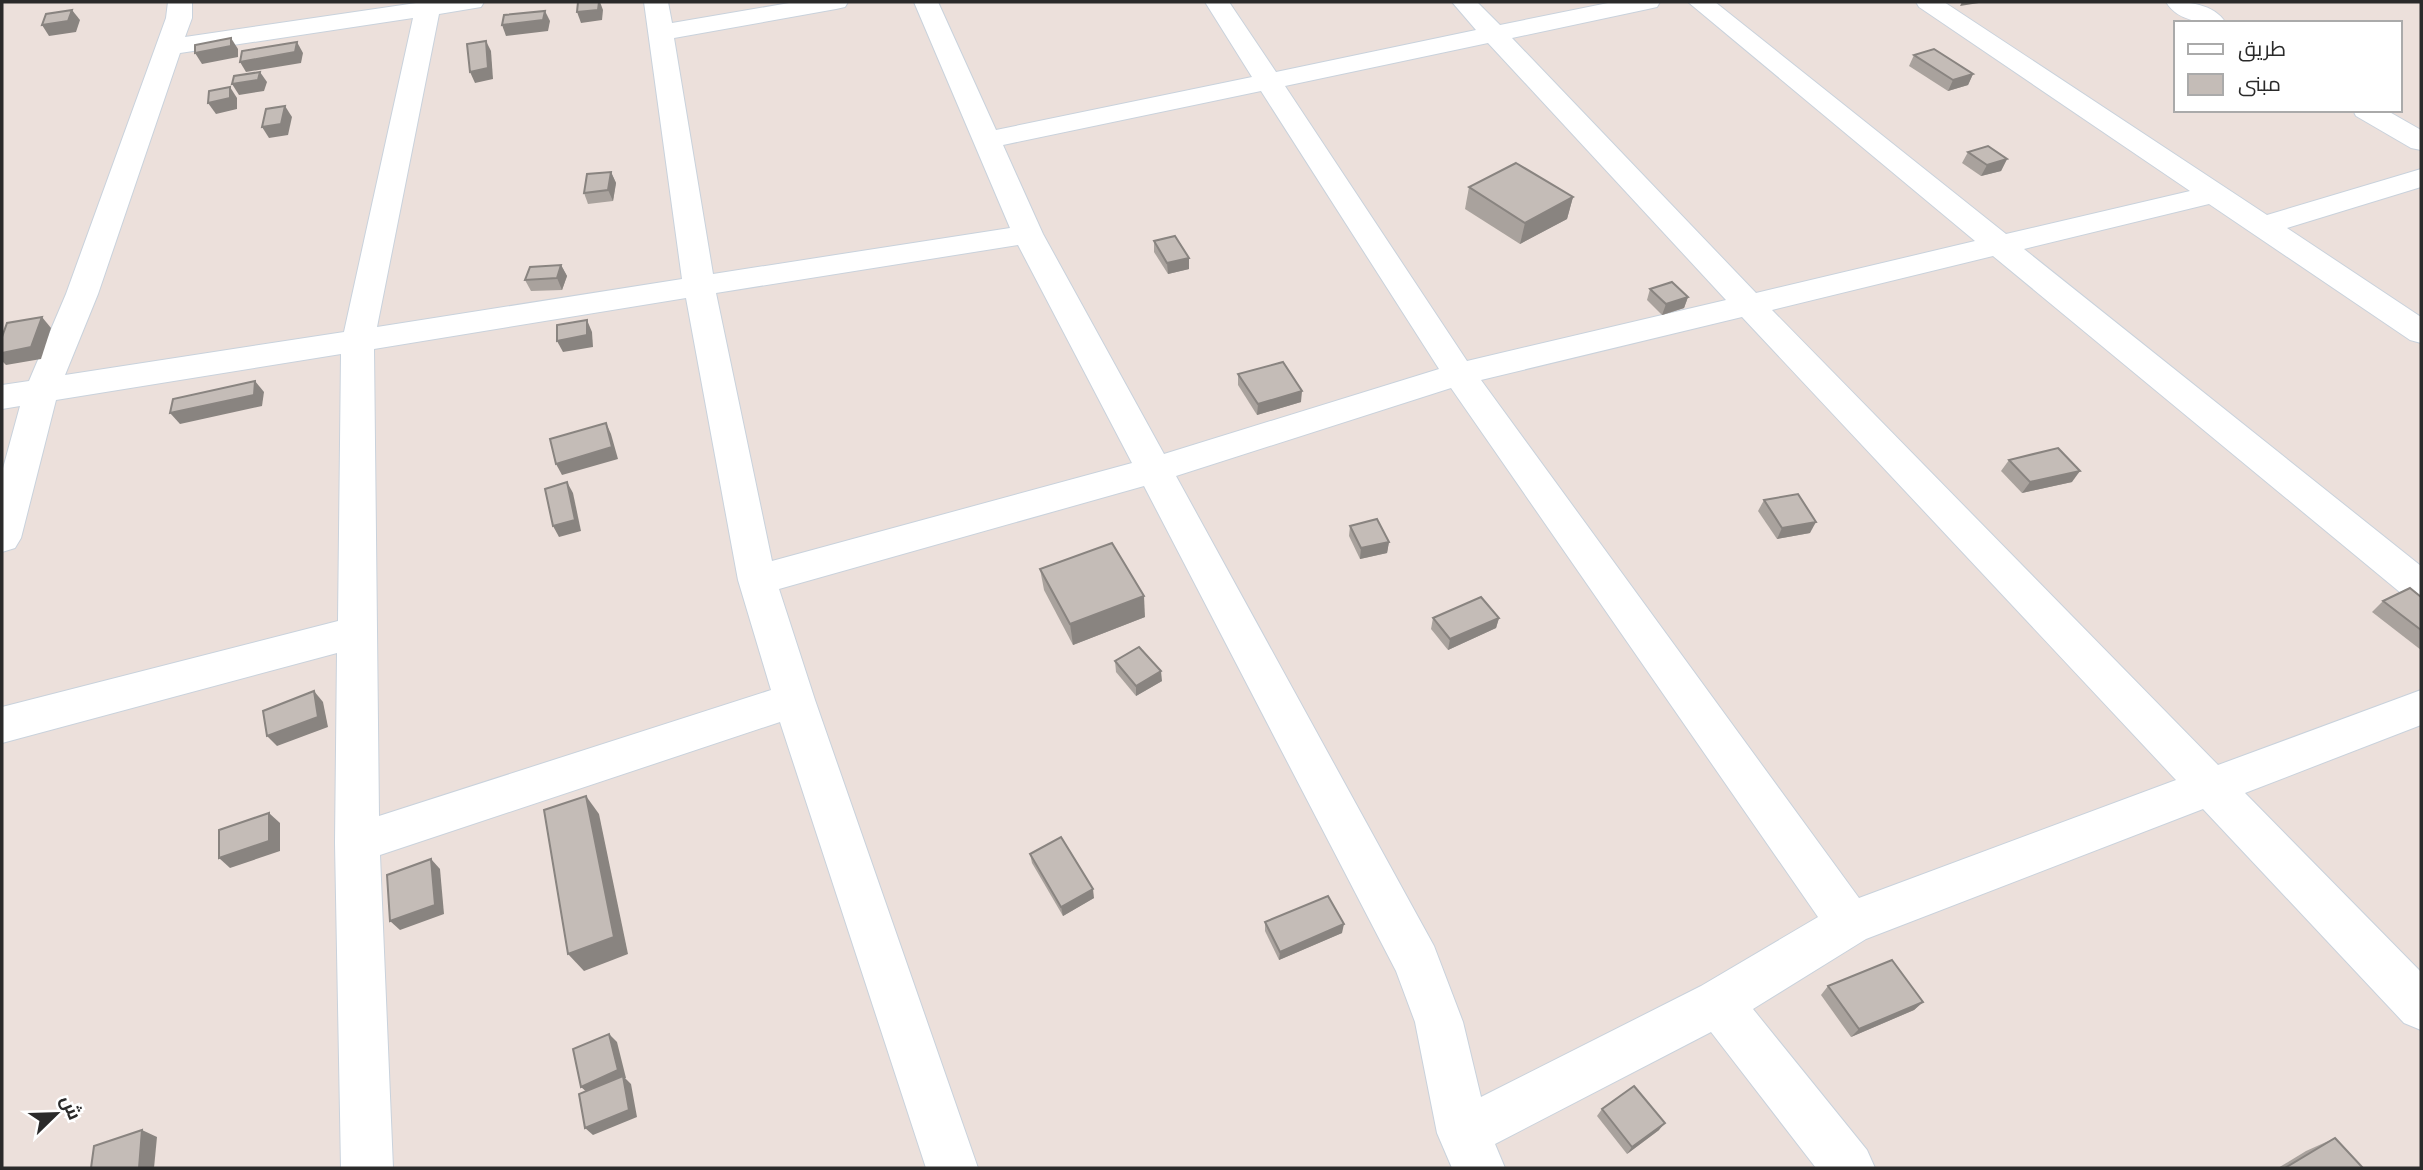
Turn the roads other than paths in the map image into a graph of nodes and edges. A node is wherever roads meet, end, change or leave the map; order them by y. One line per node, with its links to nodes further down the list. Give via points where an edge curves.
1 (180, 2): 15 (street)
2 (472, 2): 11 (street)
3 (836, 2): 12 (street)
4 (926, 2): 18 (street)
5 (1217, 2): 16 (street)
6 (1464, 2): 14 (street)
7 (1648, 2): 14 (street)
8 (1700, 2): 24 (street)
9 (1928, 2): 21 (street)
10 (2178, 2): 13 (street)
11 (428, 8): 15 (street); 28 (street)
12 (658, 18): 25 (street)
13 (2211, 21)
14 (1494, 35): 16 (street); 26 (street)
15 (168, 47): 30 (street, via 82,294)
16 (1271, 83): 18 (street); 29 (street)
17 (2369, 112): 19 (street)
18 (987, 140): 23 (street)
19 (2421, 142)
20 (2421, 178): 22 (street)
21 (2213, 194): 22 (street); 24 (street)
22 (2265, 225): 27 (street)
23 (1028, 234): 25 (street); 32 (street)
24 (2000, 247): 26 (street); 35 (street)
25 (699, 285): 28 (street); 34 (street)
26 (1751, 306): 29 (street); 40 (street)
27 (2421, 332)
28 (358, 341): 30 (street); 36 (street)
29 (1459, 374): 32 (street); 42 (street)
30 (41, 392): 31 (street); 33 (street)
31 (2, 397)
32 (1155, 470): 34 (street); 45 (street, via 1417,962 1439,1022)
33 (2, 538)
34 (757, 580): 37 (street)
35 (2421, 587)
36 (357, 632): 39 (street); 41 (street)
37 (794, 700): 41 (street); 47 (street)
38 (2421, 707): 40 (street)
39 (2, 725)
40 (2208, 786): 42 (street); 44 (street)
41 (357, 843): 46 (street)
42 (1850, 923): 43 (street)
43 (1718, 1003): 45 (street); 48 (street)
44 (2421, 1006)
45 (1471, 1151)
46 (367, 1168)
47 (952, 1168)
48 (1849, 1168)

